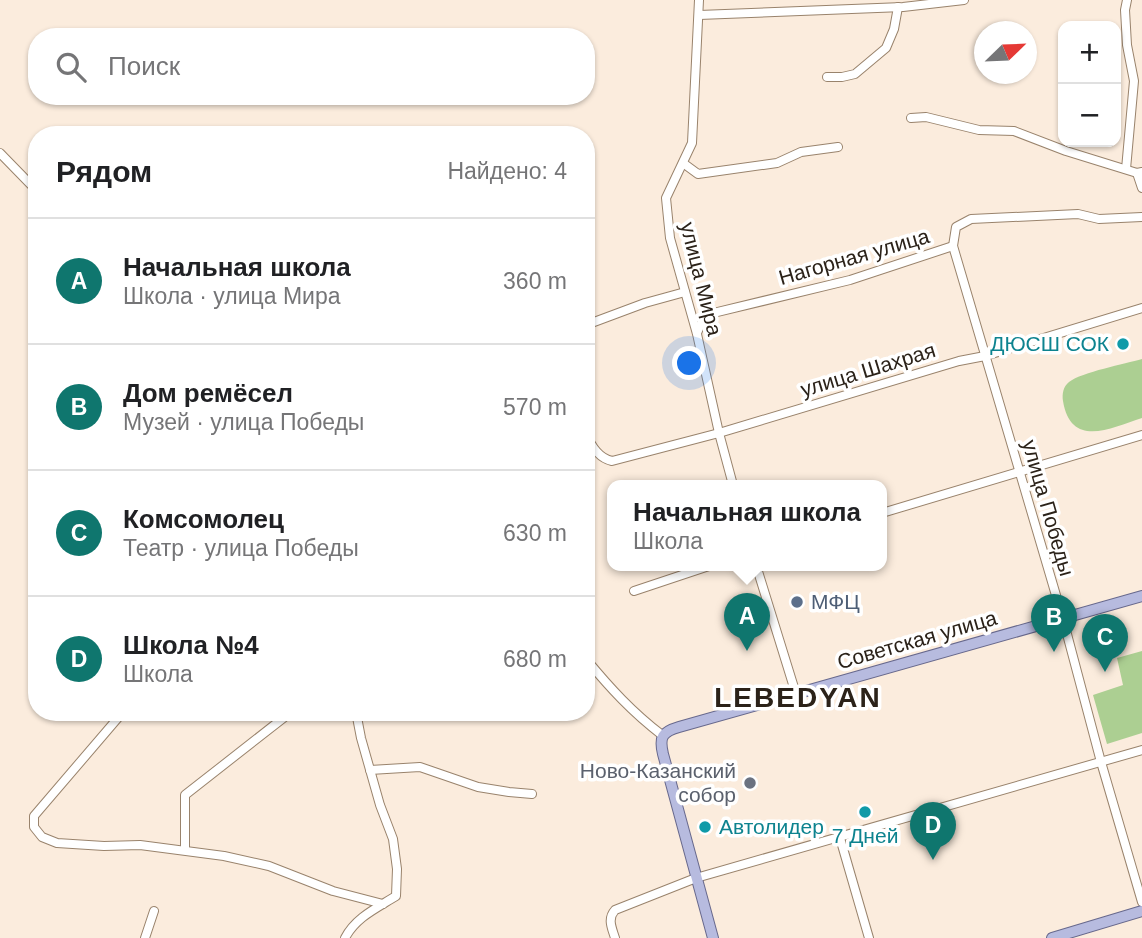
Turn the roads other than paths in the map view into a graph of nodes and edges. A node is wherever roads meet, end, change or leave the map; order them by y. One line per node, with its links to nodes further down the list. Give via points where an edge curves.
1 (699, 0): 5 (street, улица Мира)
2 (964, 0): 4 (street)
3 (1127, 0): 11 (street, via 1127,45 1134,81)
4 (898, 7): 5 (street); 6 (street, via 886,48 855,74)
5 (699, 15): 10 (street, улица Мира, via 692,143)
6 (827, 76)
7 (911, 118): 11 (street, via 1014,131)
8 (838, 147): 10 (street, via 729,171 698,174)
9 (0, 153): 13 (street)
10 (683, 163): 17 (street, улица Мира, via 666,198 670,239)
11 (1126, 169): 12 (street)
12 (1139, 172): 14 (street)
13 (28, 182)
14 (1142, 188)
15 (1142, 217): 16 (street, Нагорная улица, via 1099,219 1078,214 971,219 956,227)
16 (953, 246): 20 (street, Нагорная улица, via 850,280 705,315); 21 (street, улица Победы)
17 (685, 292): 19 (street); 20 (street, улица Мира)
18 (1142, 308): 21 (street, улица Шахрая)
19 (595, 322)
20 (697, 334): 22 (street, улица Мира)
21 (985, 356): 22 (street, улица Шахрая); 25 (street, улица Победы)
22 (719, 433): 24 (street, улица Шахрая, via 612,461); 26 (street, улица Мира)
23 (1142, 435): 25 (street)
24 (595, 450)
25 (1020, 472): 27 (street); 32 (street, улица Победы)
26 (732, 480)
27 (887, 512)
28 (694, 571): 30 (street)
29 (758, 571): 34 (street)
30 (634, 591)
31 (1142, 596): 32 (main road, Советская улица)
32 (1063, 619): 34 (main road, Советская улица); 40 (street, улица Победы)
33 (595, 670): 38 (street, via 639,718)
34 (796, 694): 38 (main road, Советская улица)
35 (115, 721): 44 (street, via 34,816 34,827 42,837 57,843)
36 (279, 721): 44 (street, via 185,794)
37 (358, 721): 41 (street)
38 (662, 735): 45 (main road)
39 (1142, 750): 40 (street)
40 (1101, 762): 43 (street); 46 (street, улица Победы)
41 (370, 770): 42 (street, via 420,767 478,786); 47 (street, via 393,839 397,869 396,896)
42 (532, 794)
43 (840, 838): 45 (street); 54 (street)
44 (185, 850): 47 (street, via 269,866)
45 (696, 878): 52 (street, via 615,910 610,920); 53 (main road)
46 (1142, 902)
47 (383, 904): 51 (street, via 351,927)
48 (154, 911): 50 (street)
49 (1142, 911): 55 (main road)
50 (145, 938)
51 (345, 938)
52 (615, 938)
53 (713, 938)
54 (869, 938)
55 (1052, 938)

